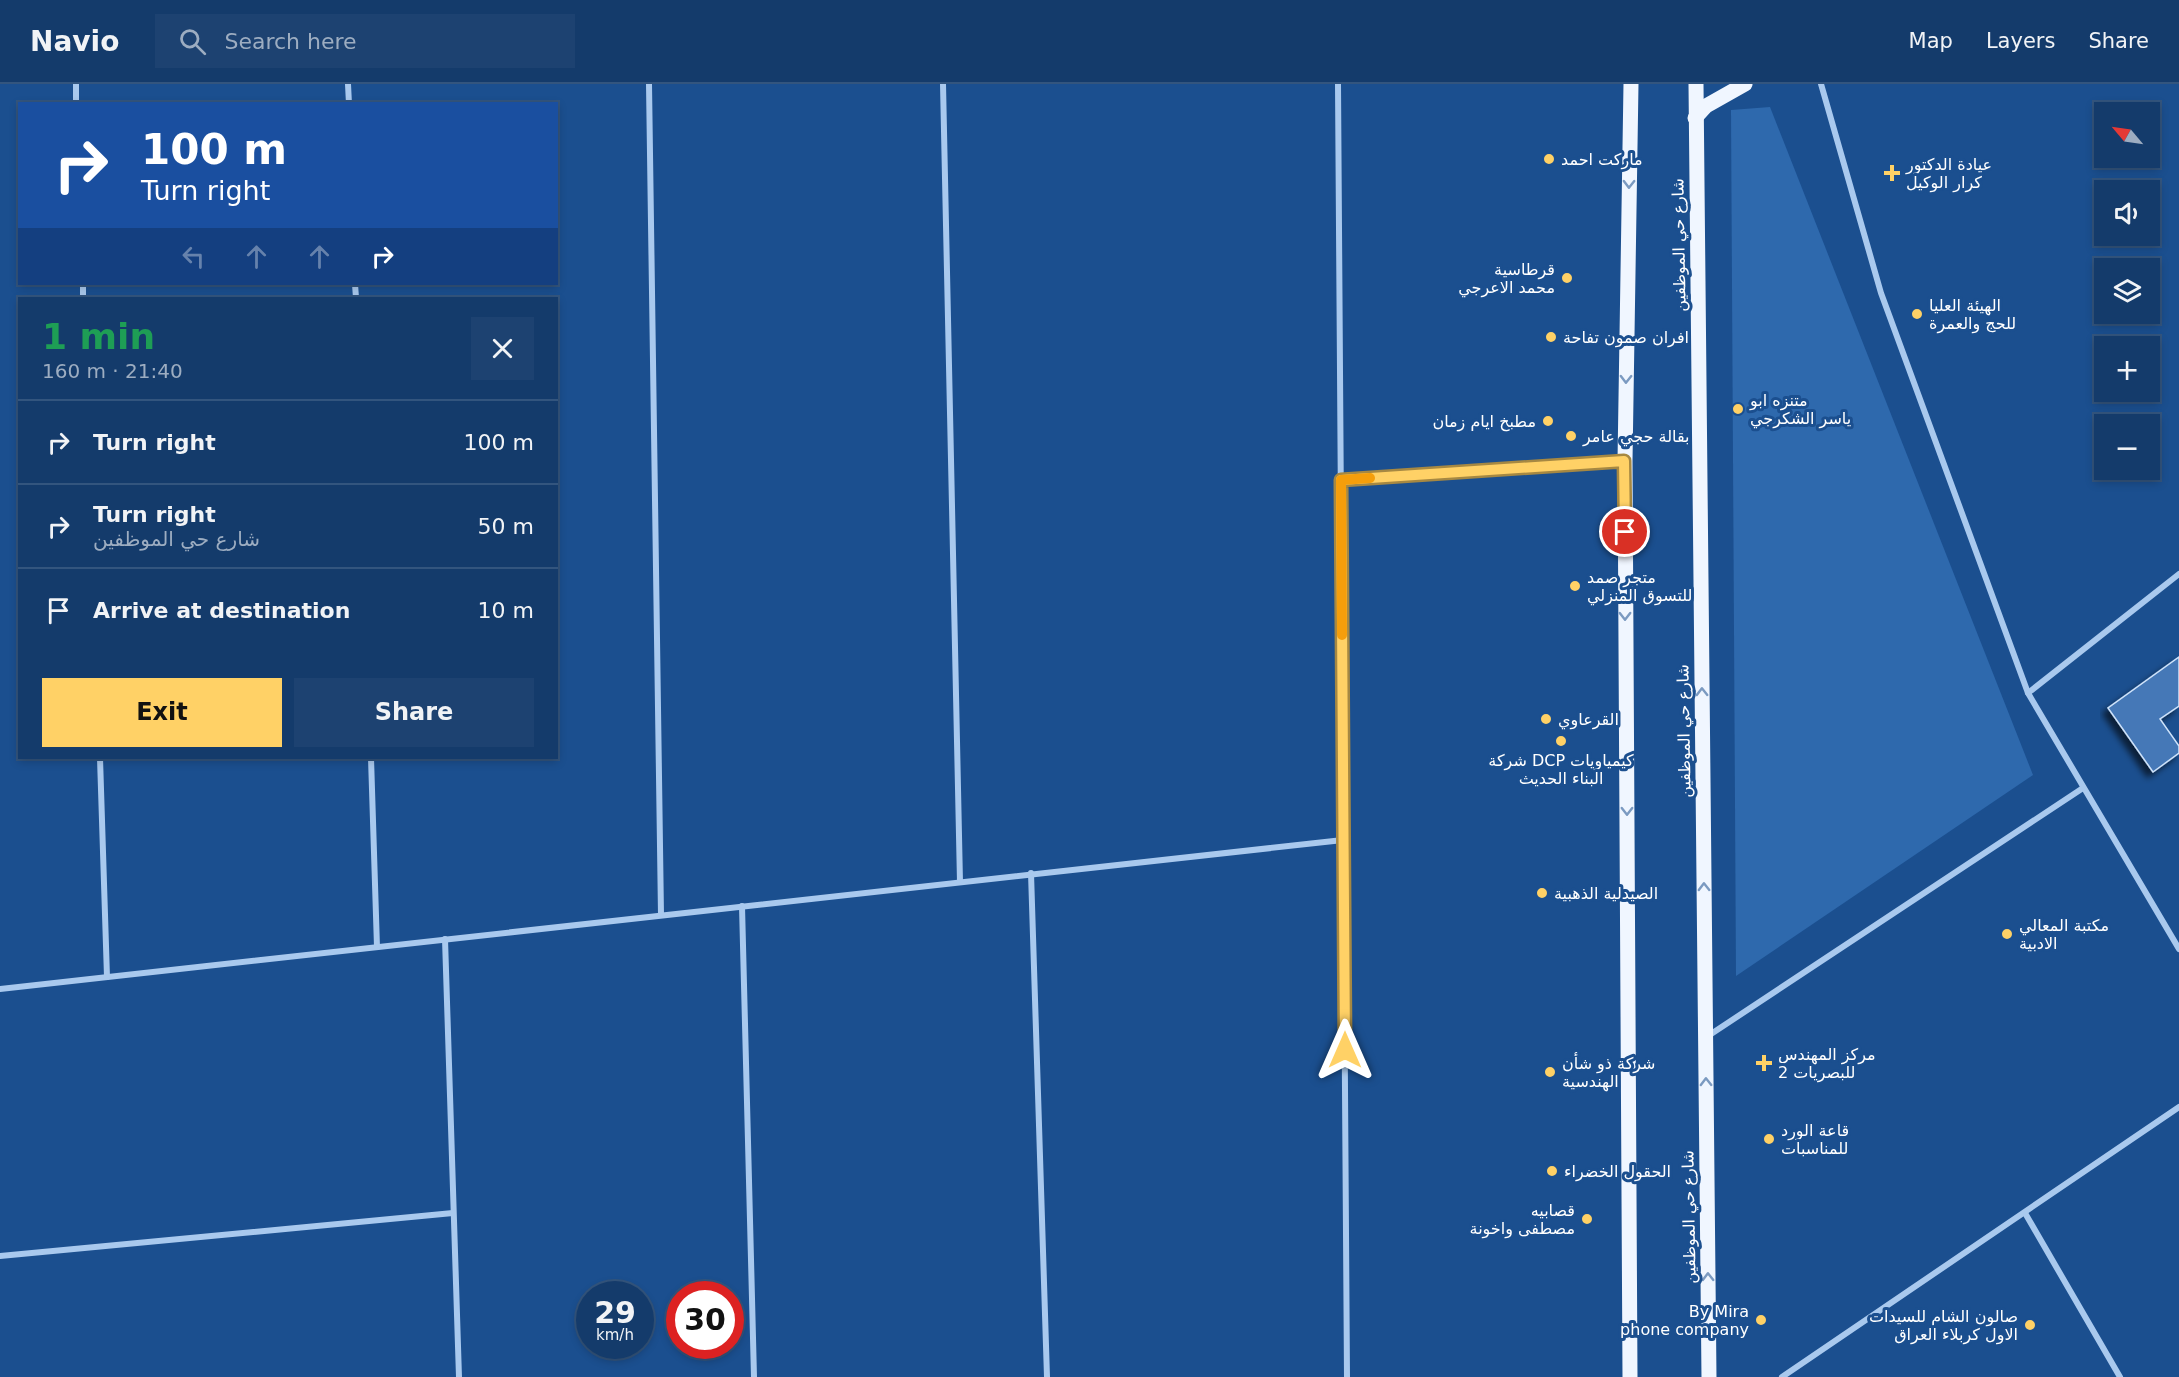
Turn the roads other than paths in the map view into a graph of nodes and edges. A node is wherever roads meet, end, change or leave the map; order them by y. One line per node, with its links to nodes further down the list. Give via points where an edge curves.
1 (76, 84): 10 (street)
2 (348, 84): 11 (street)
3 (649, 84): 24 (street)
4 (942, 84): 22 (street)
5 (1338, 84): 14 (street)
6 (1631, 84): 13 (main road, one-way to 13)
7 (1696, 84): 12 (main road, شارع حي الموظفين)
8 (1746, 84): 12 (main road, via 1715,100)
9 (1821, 84): 16 (street, via 1881,293)
10 (76, 102)
11 (349, 102)
12 (1695, 118): 30 (main road, شارع حي الموظفين, one-way to 12)
13 (1624, 461): 14 (street); 39 (main road, one-way to 39)
14 (1341, 480): 20 (street)
15 (2179, 574): 16 (street)
16 (2028, 693): 19 (street)
17 (100, 759): 28 (street)
18 (371, 759): 26 (street)
19 (2083, 788): 27 (street); 30 (street)
20 (1343, 840): 21 (street); 38 (street)
21 (1031, 873): 22 (street); 37 (street)
22 (960, 882): 23 (street)
23 (742, 906): 24 (street); 36 (street)
24 (661, 915): 25 (street)
25 (445, 939): 26 (street); 32 (street)
26 (377, 947): 28 (street)
27 (2179, 949)
28 (107, 977): 29 (street)
29 (0, 989)
30 (1705, 1038): 40 (main road, شارع حي الموظفين, one-way to 30)
31 (2179, 1107): 33 (street)
32 (453, 1213): 34 (street); 35 (street)
33 (2025, 1213): 41 (street); 42 (street)
34 (0, 1256)
35 (459, 1377)
36 (754, 1377)
37 (1047, 1377)
38 (1347, 1377)
39 (1630, 1377)
40 (1709, 1377)
41 (1782, 1377)
42 (2120, 1377)

